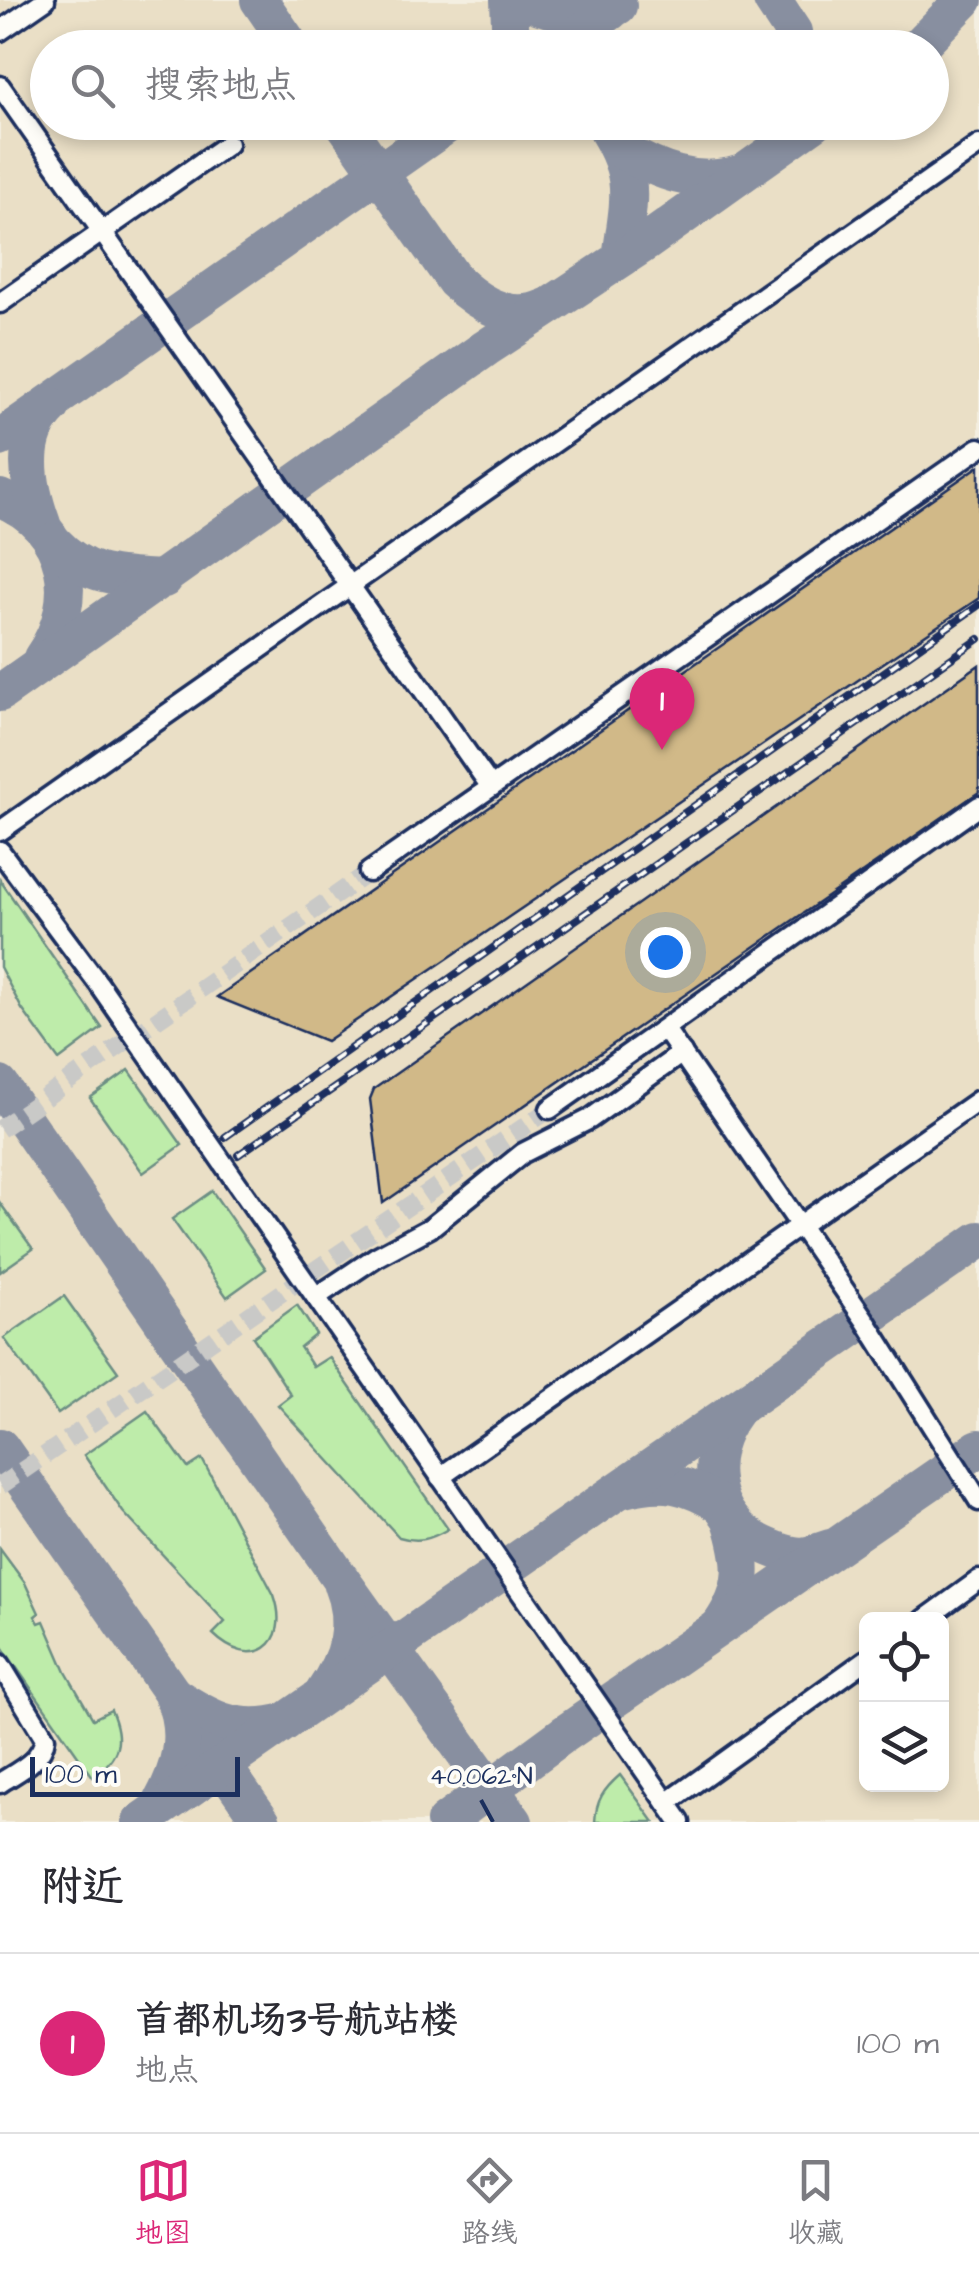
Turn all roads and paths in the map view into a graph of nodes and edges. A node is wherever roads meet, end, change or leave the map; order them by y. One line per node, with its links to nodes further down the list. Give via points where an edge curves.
1 (44, 0): 2 (lane)
2 (0, 31)
3 (0, 86): 4 (lane)
4 (30, 129)
5 (38, 140): 8 (lane)
6 (228, 144): 8 (lane)
7 (979, 145): 11 (lane)
8 (103, 232): 9 (lane); 11 (lane)
9 (0, 302)
10 (979, 448): 12 (lane)
11 (350, 584): 12 (lane); 14 (lane)
12 (491, 787): 16 (lane)
13 (979, 806): 17 (lane)
14 (0, 831)
15 (0, 851): 22 (lane)
16 (369, 872)
17 (665, 1029): 18 (lane); 20 (lane)
18 (682, 1054): 21 (lane); 22 (lane, via 590,1119 523,1153 430,1228)
19 (979, 1100): 21 (lane)
20 (550, 1109)
21 (799, 1225): 23 (lane); 24 (lane)
22 (316, 1296): 23 (lane)
23 (440, 1477): 30 (lane)
24 (979, 1501)
25 (979, 1580): 26 (lane)
26 (935, 1612)
27 (0, 1664): 29 (lane, via 46,1738 38,1758)
28 (859, 1665): 30 (lane)
29 (0, 1783)
30 (666, 1803): 31 (lane)
31 (680, 1822)

